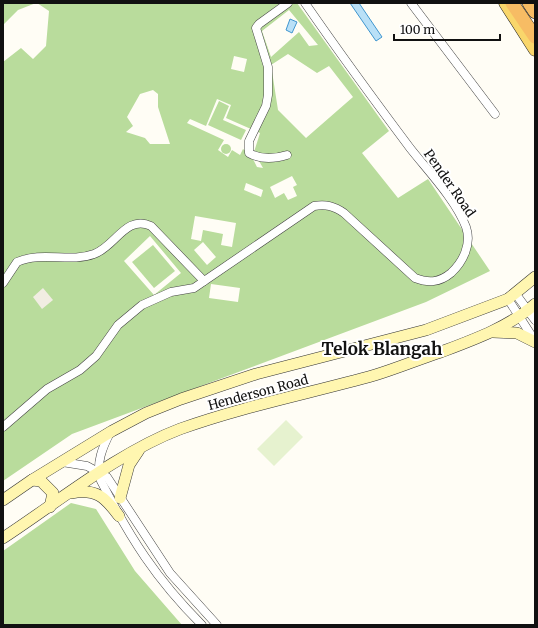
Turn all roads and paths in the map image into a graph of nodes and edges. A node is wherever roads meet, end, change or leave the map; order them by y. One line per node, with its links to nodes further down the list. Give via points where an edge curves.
1 (288, 3): 11 (street, via 256,28 268,67 268,95 266,106 249,141 249,153 256,157)
2 (305, 3): 13 (street, Pender Road, via 361,84 452,203 466,228 468,246 461,262 451,273 434,282 424,282 415,278 344,213 330,206 314,206)
3 (411, 3): 10 (street)
4 (505, 3): 9 (main road)
5 (512, 3): 8 (highway)
6 (529, 3): 7 (highway)
7 (535, 12)
8 (535, 37)
9 (535, 50)
10 (495, 114)
11 (287, 155)
12 (535, 277): 15 (main road, Henderson Road)
13 (204, 281): 14 (street, via 151,226 139,222 127,227 94,255 41,256 17,262); 21 (street, Pender Road, via 194,288 171,292 142,305 118,325 96,356 80,370 47,389)
14 (3, 283)
15 (512, 296): 16 (street); 17 (street); 22 (main road, Henderson Road, via 426,330 249,376 181,399)
16 (532, 307): 17 (main road, Henderson Road); 18 (street)
17 (518, 317): 19 (main road, Henderson Road); 20 (street)
18 (535, 320)
19 (491, 332): 20 (main road, via 517,333); 23 (main road, Henderson Road, via 390,370 222,415 181,429)
20 (535, 342)
21 (3, 427)
22 (112, 431): 24 (main road, Henderson Road); 25 (street, via 101,450)
23 (142, 447): 25 (main road, Henderson Road); 28 (main road, via 129,465)
24 (62, 462): 25 (street, via 75,463); 26 (main road, Henderson Road)
25 (100, 472): 27 (main road, Henderson Road); 28 (street, via 107,477); 31 (street, via 101,481)
26 (32, 480): 29 (main road, Henderson Road); 30 (main road, via 41,481 52,493)
27 (69, 494): 30 (main road, Henderson Road); 31 (main road, via 83,491 96,494 106,500)
28 (120, 498): 34 (street, via 170,573)
29 (3, 500)
30 (50, 507): 32 (main road, Henderson Road)
31 (119, 516): 33 (street, via 161,580)
32 (3, 538)
33 (202, 625)
34 (217, 625)

